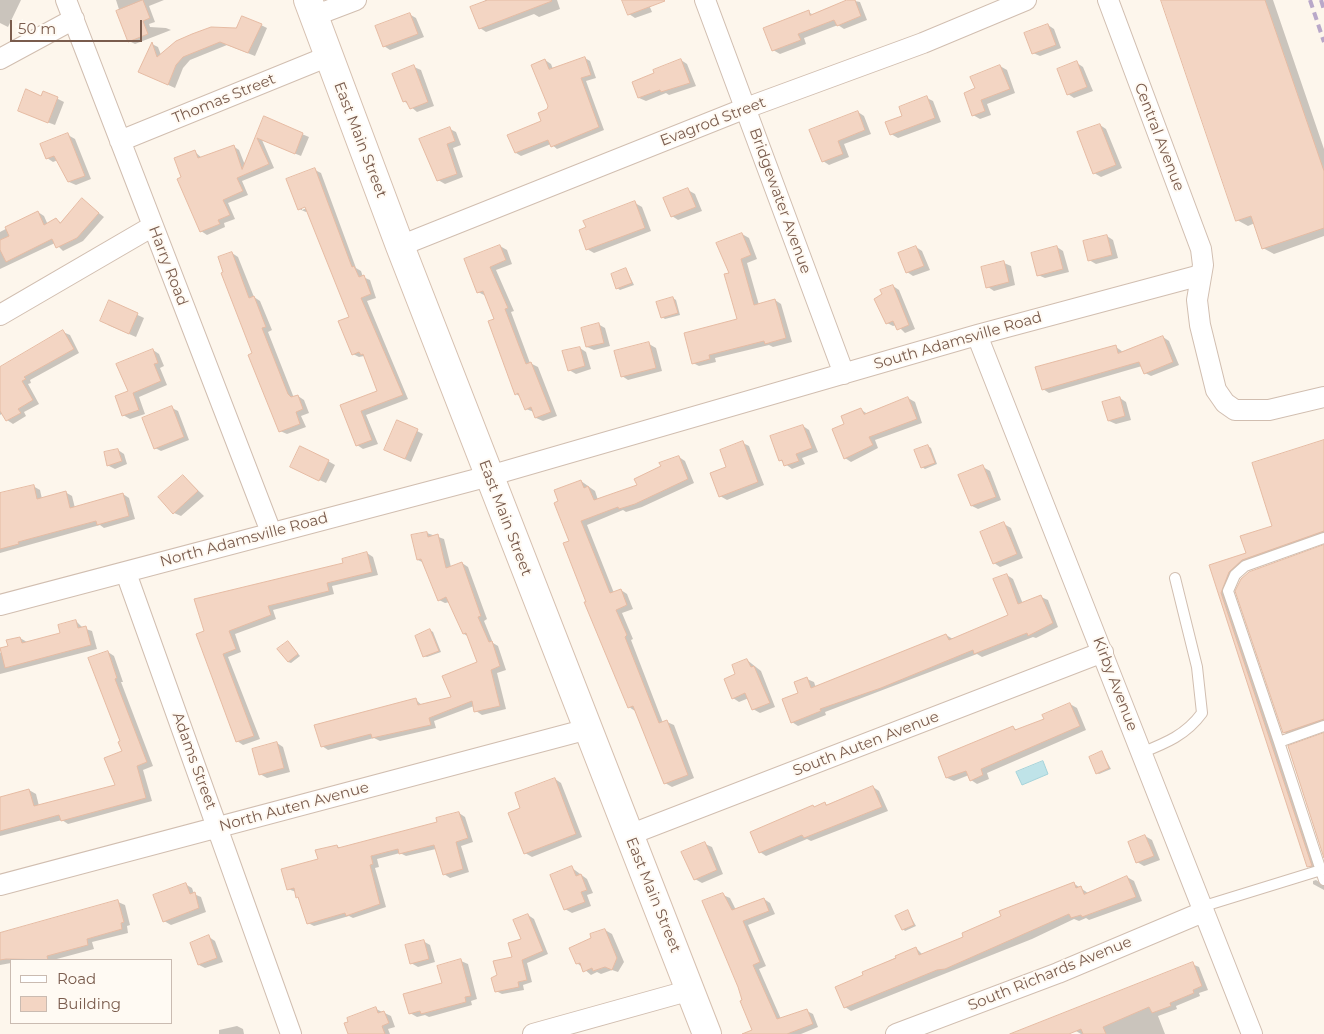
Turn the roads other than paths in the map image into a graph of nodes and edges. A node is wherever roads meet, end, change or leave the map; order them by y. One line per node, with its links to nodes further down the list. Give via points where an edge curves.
1 (66, 0): 7 (street, Harry Road)
2 (356, 0): 6 (street)
3 (705, 0): 10 (street, Bridgewater Avenue)
4 (1026, 0): 10 (street, Evagrod Street, via 923,43)
5 (1108, 0): 14 (street, Central Avenue, via 1201,249)
6 (311, 8): 8 (street, East Main Street)
7 (74, 19): 9 (street); 11 (street, Harry Road)
8 (329, 56): 11 (street, Thomas Street); 13 (street, East Main Street)
9 (0, 59)
10 (746, 108): 13 (street, Evagrod Street); 17 (street, Bridgewater Avenue)
11 (120, 141): 12 (street, Harry Road)
12 (153, 226): 15 (street); 20 (street, Harry Road)
13 (400, 246): 19 (street, East Main Street)
14 (1201, 276): 16 (street, South Adamsville Road); 18 (street, via 1197,300 1200,325 1216,390 1224,403 1235,410 1269,410)
15 (0, 315)
16 (978, 335): 17 (street, South Adamsville Road); 25 (street, Kirby Avenue)
17 (844, 374): 19 (street, South Adamsville Road)
18 (1324, 396)
19 (489, 476): 20 (street, North Adamsville Road); 27 (street, East Main Street)
20 (271, 532): 22 (street, North Adamsville Road)
21 (1324, 538): 28 (lane, via 1245,566 1235,575 1228,591)
22 (126, 573): 24 (street, North Adamsville Road); 30 (street, Adams Street)
23 (1175, 578): 29 (lane, via 1198,667 1202,713 1192,728)
24 (0, 606)
25 (1103, 652): 29 (street, Kirby Avenue); 31 (street, South Auten Avenue)
26 (1324, 726): 28 (lane)
27 (588, 729): 30 (street, North Auten Avenue); 31 (street, East Main Street)
28 (1279, 742): 32 (lane)
29 (1142, 753): 34 (street, Kirby Avenue)
30 (218, 827): 33 (street, North Auten Avenue); 36 (street, Adams Street)
31 (629, 835): 35 (street, East Main Street)
32 (1322, 875): 34 (lane)
33 (0, 885)
34 (1202, 909): 39 (street, South Richards Avenue, via 1058,973); 40 (street, Kirby Avenue)
35 (690, 990): 37 (street); 38 (street, East Main Street)
36 (291, 1034)
37 (533, 1034)
38 (707, 1034)
39 (896, 1034)
40 (1252, 1034)

